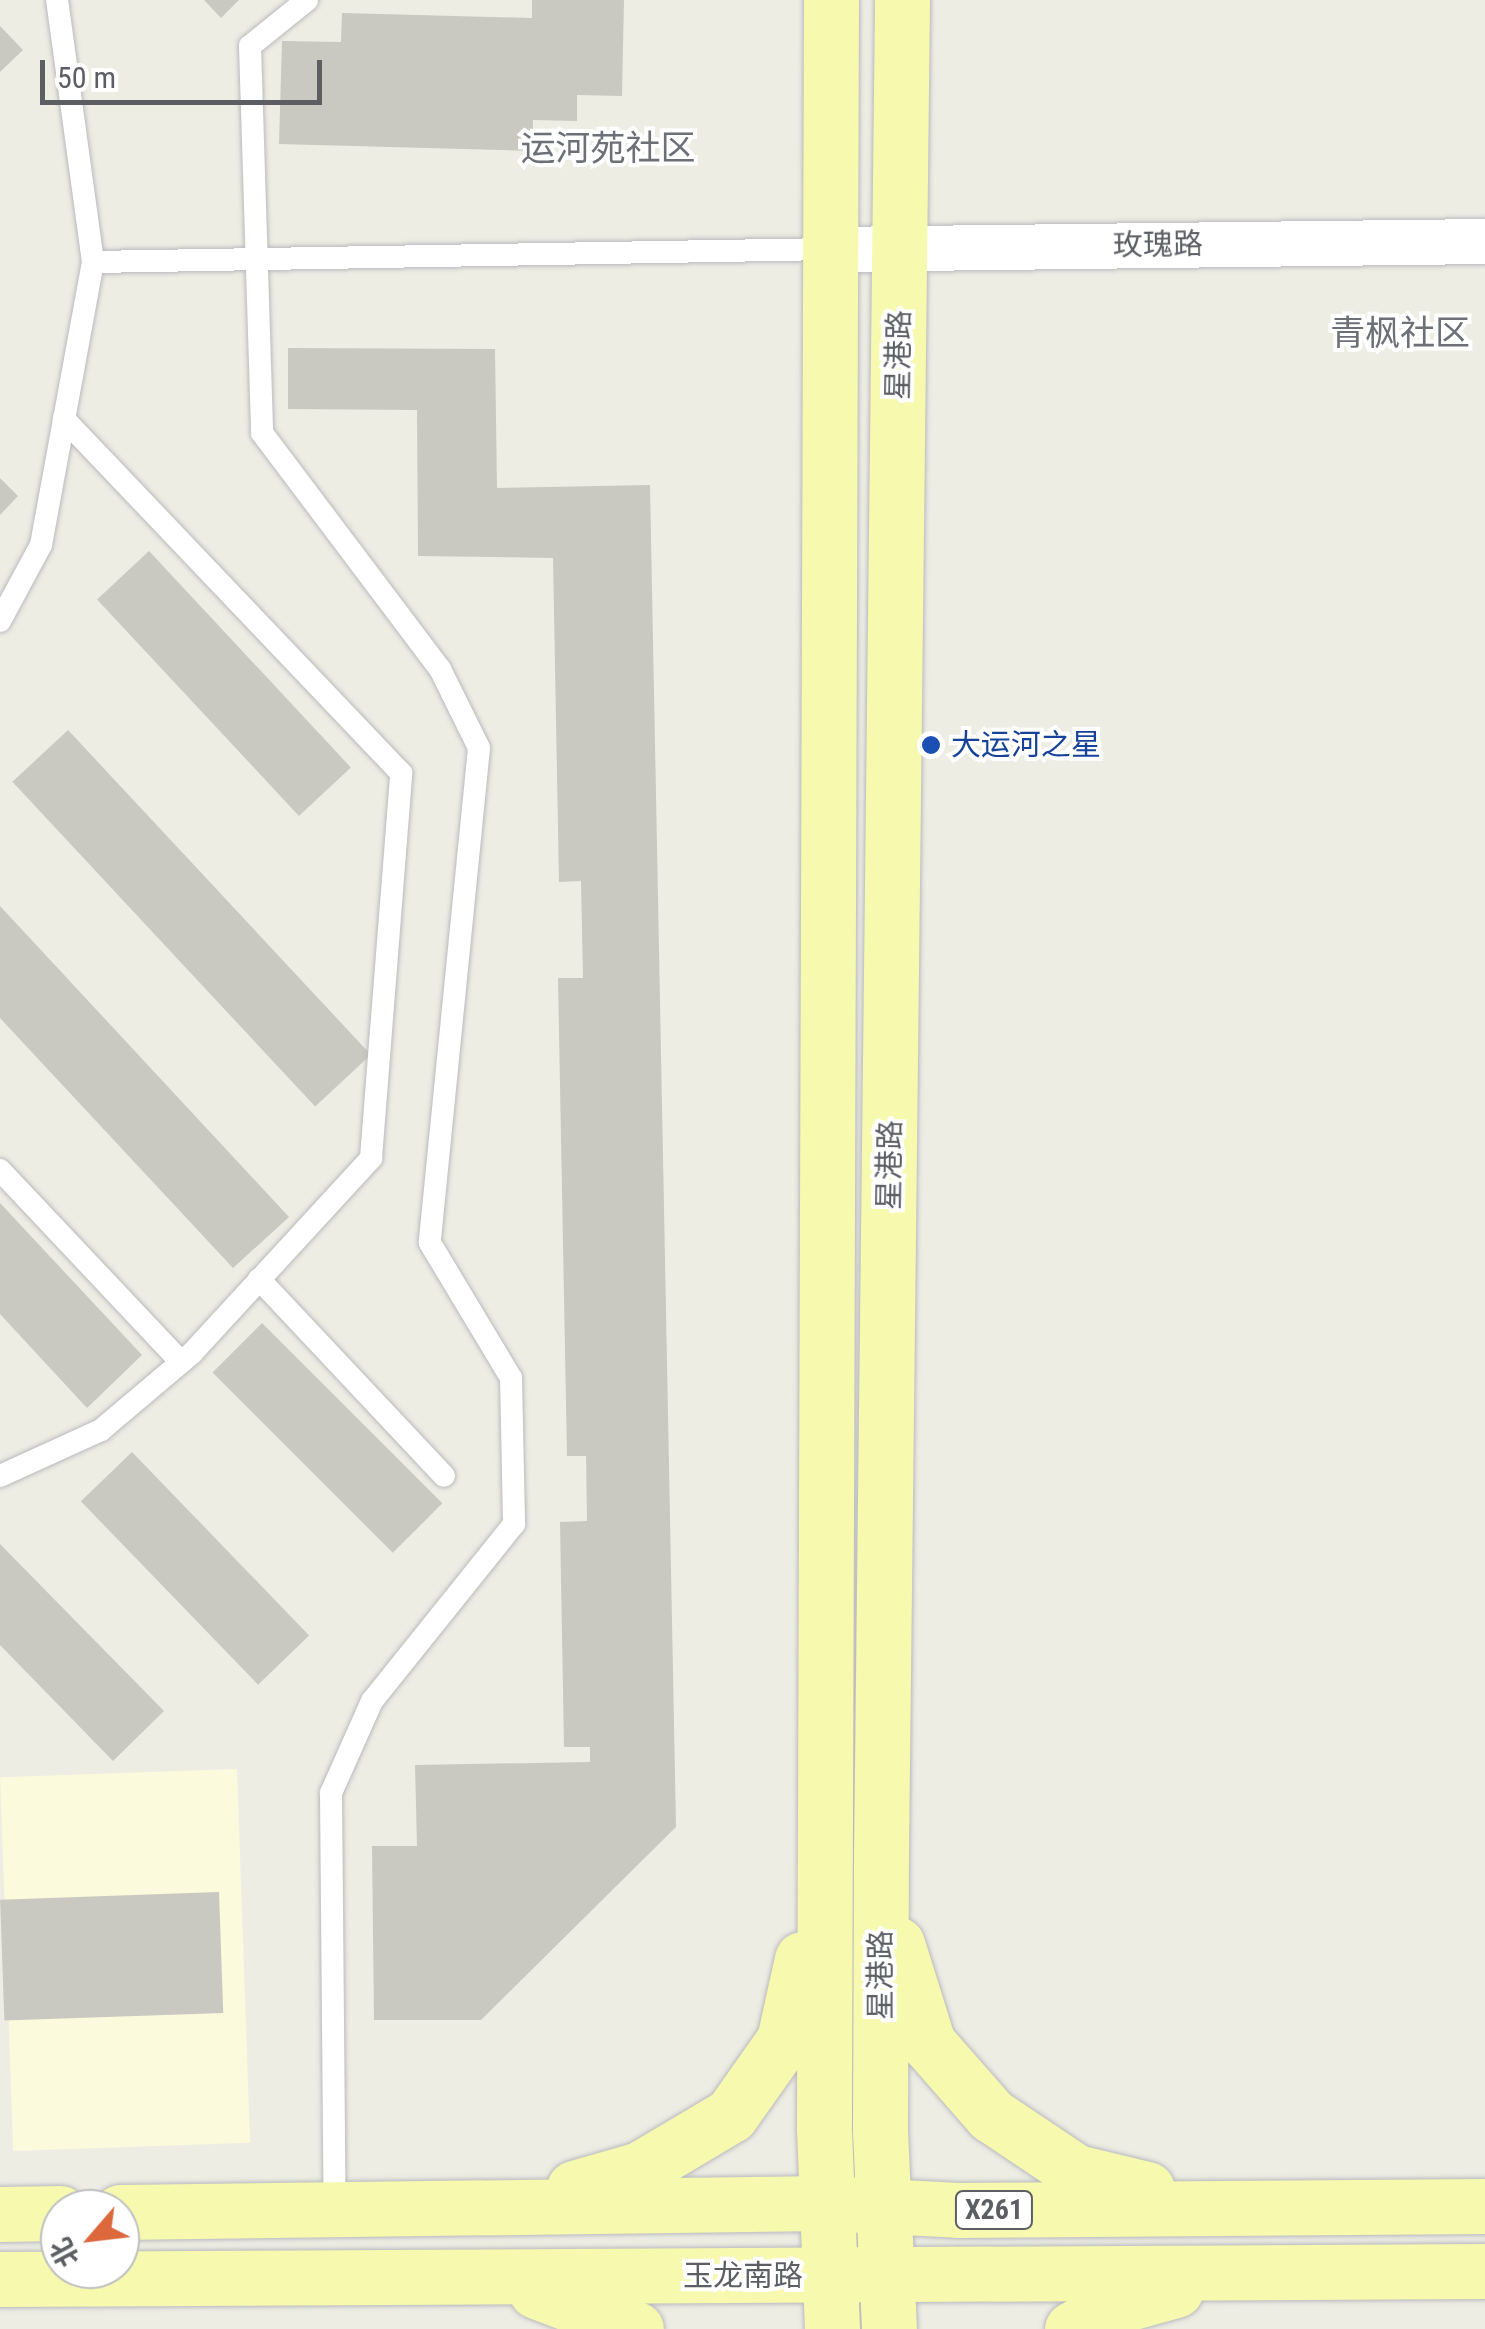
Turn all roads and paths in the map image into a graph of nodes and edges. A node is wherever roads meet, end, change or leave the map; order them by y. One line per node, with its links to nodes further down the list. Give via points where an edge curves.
1 (57, 0): 9 (lane)
2 (307, 0): 8 (lane, via 250,46)
3 (831, 0): 7 (main road, 星港路)
4 (902, 0): 6 (main road, 星港路)
5 (1485, 241): 6 (street, 玫瑰路)
6 (901, 248): 7 (street, 玫瑰路); 17 (main road, 星港路)
7 (831, 249): 8 (lane); 18 (main road, 星港路)
8 (256, 259): 9 (lane); 24 (lane, via 262,433 440,669 480,748 430,1243 511,1378 514,1524 372,1701 331,1793)
9 (92, 262): 10 (lane)
10 (64, 419): 11 (lane, via 41,545); 13 (lane, via 400,773 371,1158)
11 (0, 621)
12 (0, 1170): 14 (lane)
13 (259, 1280): 14 (lane); 16 (lane)
14 (181, 1362): 15 (lane, via 100,1430)
15 (0, 1476)
16 (444, 1476)
17 (881, 1853): 21 (main road, 星港路); 23 (main road, via 897,1944 928,2043 991,2115 1076,2172)
18 (824, 1856): 19 (main road, 星港路); 22 (main road, via 784,2040 731,2115 640,2169)
19 (826, 2204): 21 (main road, X261); 22 (main road, X261); 33 (main road, 星港路)
20 (1485, 2206): 23 (main road, X261)
21 (886, 2207): 23 (main road, X261); 30 (main road, 星港路)
22 (504, 2208): 24 (main road, X261)
23 (1222, 2208)
24 (335, 2210): 25 (main road, X261)
25 (140, 2212)
26 (40, 2213): 27 (main road)
27 (0, 2214)
28 (1238, 2272): 29 (main road, 玉龙南路 / X261); 30 (main road, 玉龙南路 / X261); 36 (main road, via 1111,2308)
29 (1485, 2272)
30 (887, 2274): 33 (main road, 玉龙南路 / X261); 35 (main road, 星港路)
31 (491, 2276): 32 (main road, 玉龙南路 / X261); 33 (main road, 玉龙南路 / X261); 34 (main road)
32 (0, 2279)
33 (831, 2303)
34 (636, 2329)
35 (889, 2329)
36 (1072, 2329)

